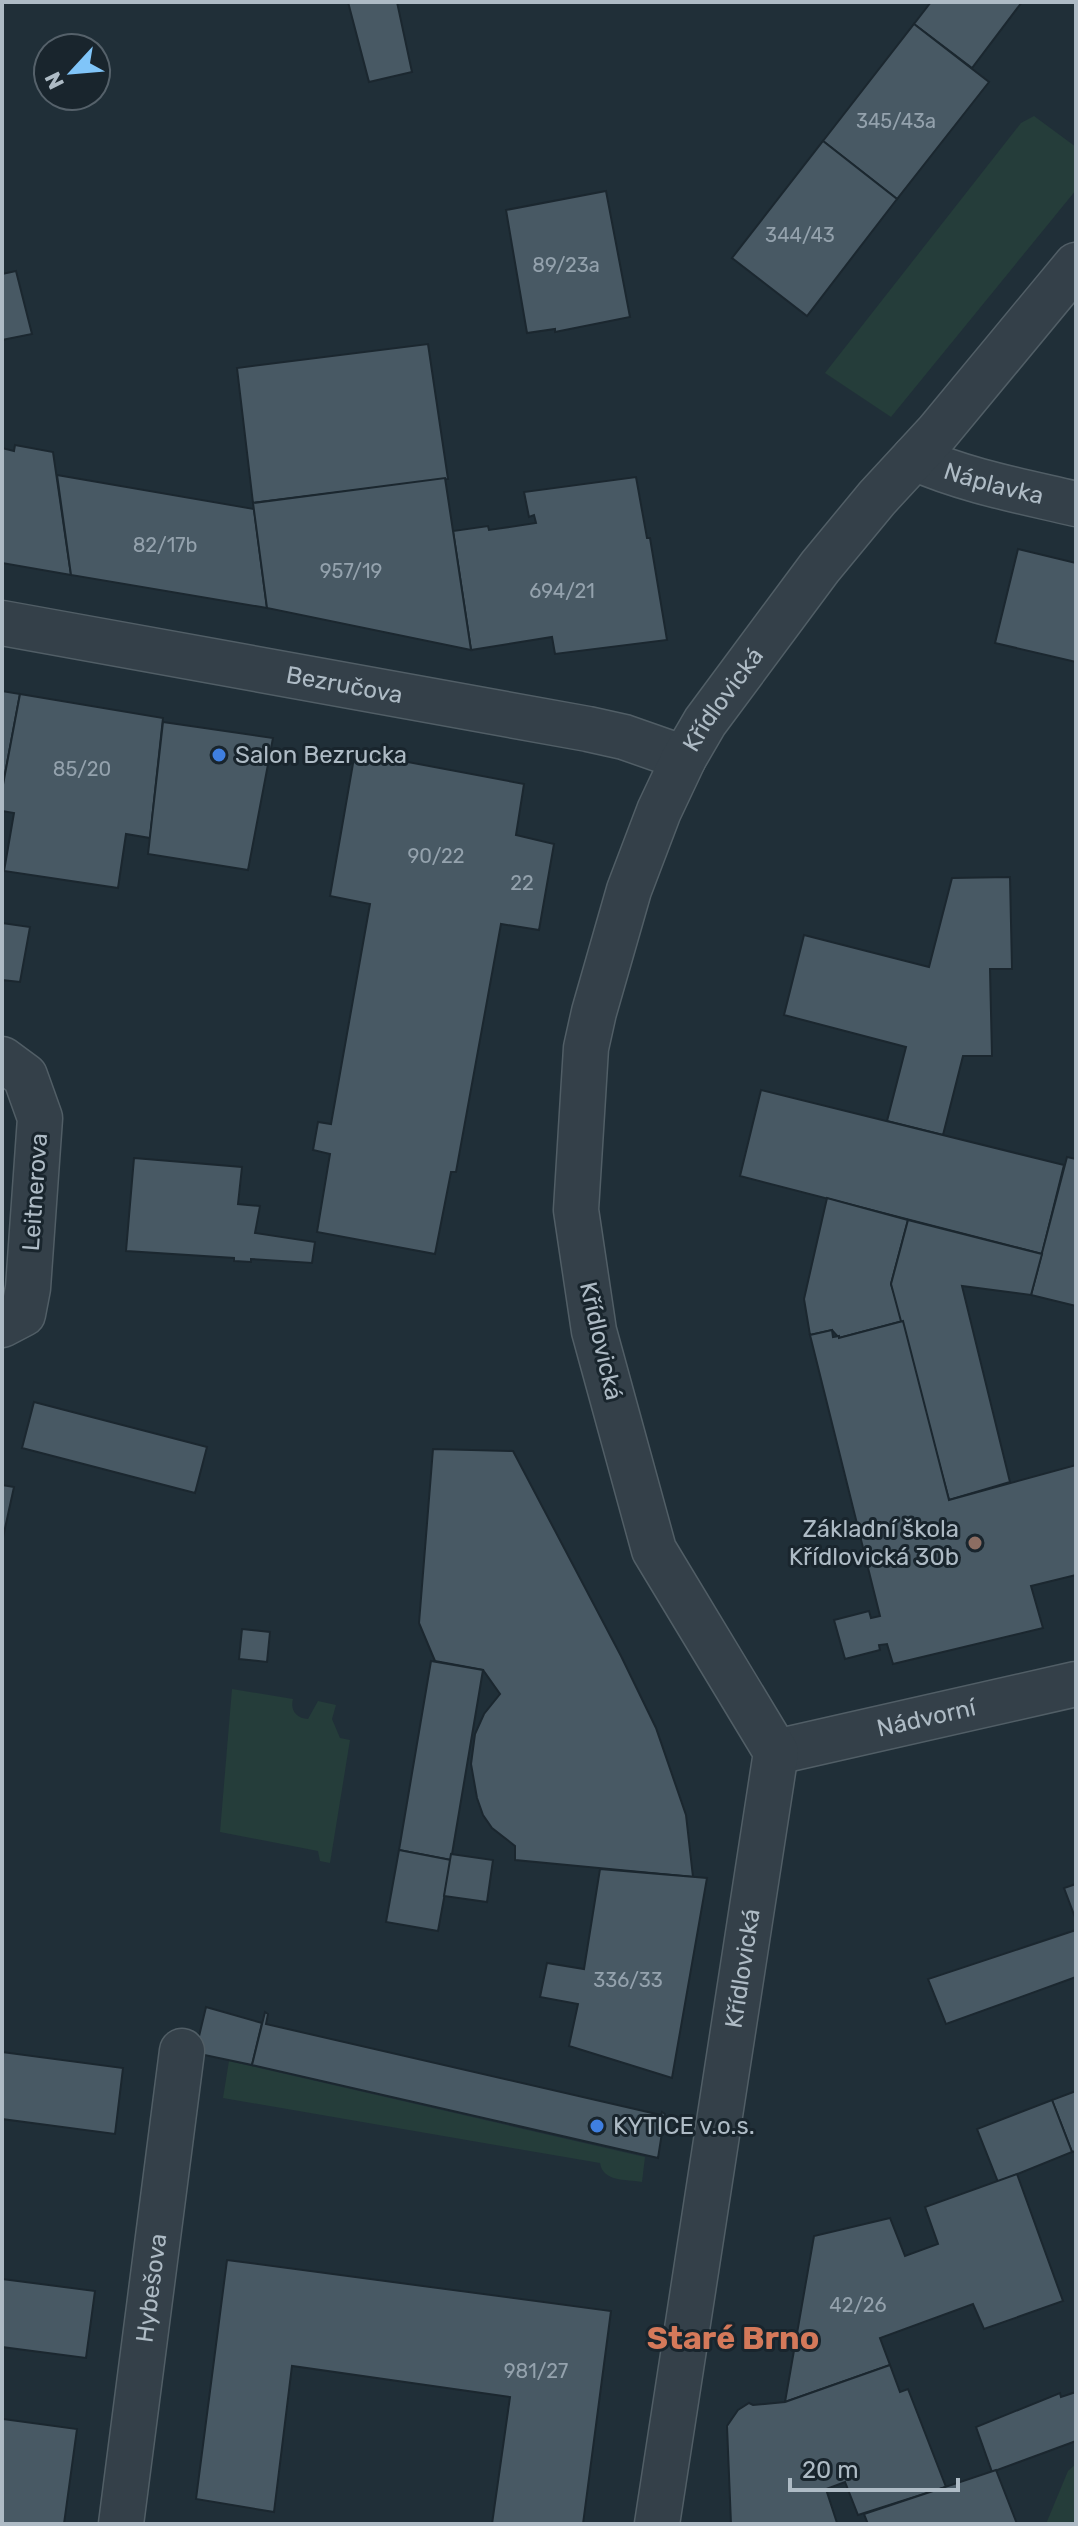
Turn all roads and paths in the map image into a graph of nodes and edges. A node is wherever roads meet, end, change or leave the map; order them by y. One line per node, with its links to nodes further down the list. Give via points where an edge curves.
1 (1076, 265): 2 (street, Křídlovická)
2 (914, 458): 3 (street, Náplavka, via 986,483); 5 (street, Křídlovická, via 811,579)
3 (1076, 504)
4 (2, 623): 5 (street, Bezručova, via 588,729)
5 (684, 758): 9 (street, Křídlovická, via 629,890 594,1012 586,1048 576,1210 594,1331 654,1550)
6 (2, 1059): 7 (street, Leitnerova, via 25,1076 40,1118 28,1288 23,1314)
7 (2, 1325)
8 (1076, 1684): 9 (street, Nádvorní)
9 (776, 1752): 12 (street, Křídlovická)
10 (182, 2051): 11 (street, Hybešova)
11 (121, 2524)
12 (657, 2524)

